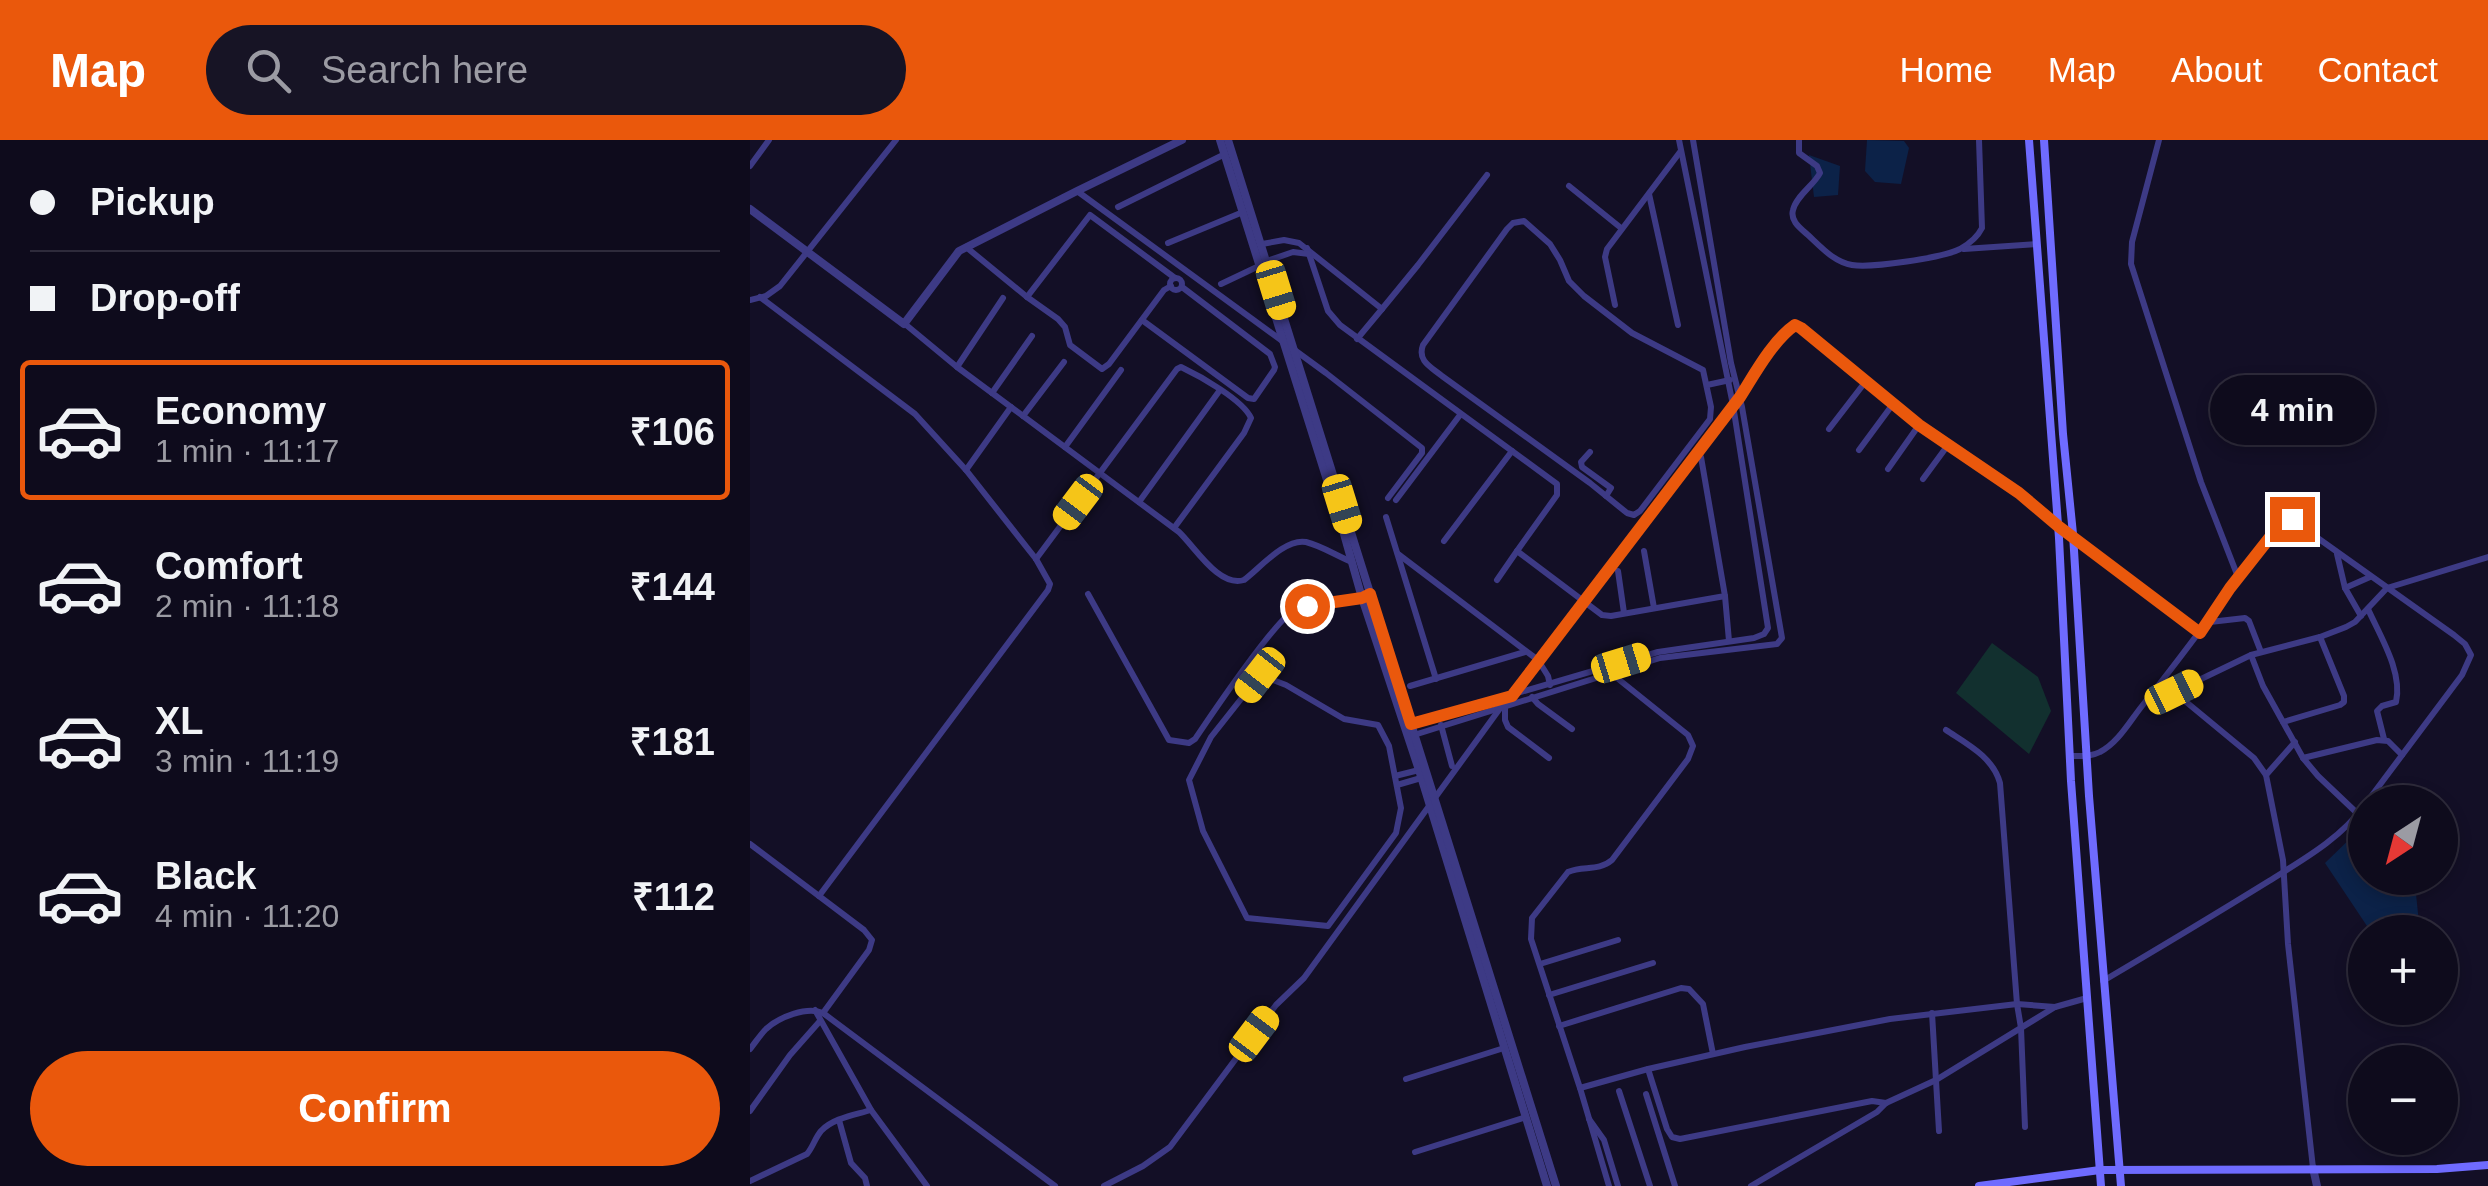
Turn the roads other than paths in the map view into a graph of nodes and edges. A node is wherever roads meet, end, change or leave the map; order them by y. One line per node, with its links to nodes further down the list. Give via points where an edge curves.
1 (758, 140): 13 (street)
2 (896, 140): 30 (street)
3 (1220, 140): 15 (street)
4 (1228, 140): 26 (street)
5 (1679, 140): 14 (street)
6 (1693, 140): 55 (street)
7 (1799, 140): 29 (street, via 1799,153 1820,173 1792,216 1826,252 1851,265 1868,265)
8 (1979, 140): 29 (street, via 1982,228)
9 (2029, 140): 27 (main road)
10 (2044, 140): 86 (main road)
11 (2159, 140): 97 (street, via 2131,264)
12 (1176, 141): 19 (street)
13 (767, 143): 16 (street)
14 (1680, 152): 20 (street); 55 (street)
15 (1225, 154): 21 (street); 23 (street)
16 (750, 166)
17 (1487, 174): 42 (street)
18 (1569, 186): 24 (street)
19 (1076, 190): 28 (street); 48 (street)
20 (1648, 193): 24 (street); 45 (street)
21 (1118, 207)
22 (750, 209): 30 (street)
23 (1243, 212): 25 (street); 32 (street)
24 (1621, 228): 41 (street, via 1605,257)
25 (1168, 244)
26 (1262, 244): 31 (street, via 1284,240); 32 (street)
27 (2037, 244): 29 (street); 84 (main road)
28 (966, 247): 37 (street); 44 (street)
29 (1960, 249)
30 (807, 251): 38 (street, via 780,286); 44 (street)
31 (1308, 251): 32 (street); 42 (street); 47 (street, via 1328,311)
32 (1263, 264): 34 (street); 48 (street); 49 (street)
33 (1175, 278): 35 (street); 36 (street); 37 (street, via 1090,216)
34 (1222, 284)
35 (1170, 286): 36 (street); 43 (street)
36 (1182, 286): 50 (street)
37 (1028, 297): 43 (street, via 1058,319 1070,345 1102,368)
38 (760, 298): 40 (street); 77 (street, via 907,408)
39 (1003, 298): 53 (street)
40 (750, 300)
41 (1614, 305)
42 (1382, 309): 47 (street)
43 (1142, 320): 54 (street, via 1251,400)
44 (905, 324): 53 (street)
45 (1678, 325)
46 (1032, 336): 62 (street)
47 (1357, 338): 67 (street)
48 (1282, 341): 49 (street)
49 (1290, 350): 50 (street); 52 (street); 67 (street, via 1422,448 1392,499); 102 (street)
50 (1270, 354): 54 (street)
51 (1064, 362): 68 (street)
52 (1289, 363): 54 (street); 94 (street)
53 (957, 366): 62 (street)
54 (1275, 367)
55 (1728, 367): 57 (street); 58 (street)
56 (1121, 370): 72 (street)
57 (1703, 370): 60 (street); 81 (street, via 1632,333 1575,288 1556,251 1528,223 1507,230 1422,344 1420,356)
58 (1731, 380): 60 (street); 63 (street); 65 (street)
59 (1866, 381): 63 (street, via 1795,325); 64 (street); 70 (street)
60 (1707, 385): 81 (street, via 1710,418 1640,511 1627,513)
61 (1220, 390): 79 (street, via 1177,369); 82 (street); 85 (street, via 1248,410 1250,424)
62 (992, 394): 66 (street)
63 (1740, 397): 65 (street); 117 (street, via 1782,638 1777,644 1672,656)
64 (1892, 404): 69 (street); 73 (street)
65 (1733, 405): 104 (street); 112 (street, via 1768,628 1754,638)
66 (1011, 407): 68 (street); 77 (street)
67 (1460, 415): 74 (street)
68 (1023, 416): 72 (street)
69 (1919, 425): 71 (street); 78 (street)
70 (1829, 429)
71 (1948, 445): 80 (street); 84 (street)
72 (1065, 447): 79 (street)
73 (1859, 450)
74 (1512, 451): 87 (street); 88 (street, via 1558,490)
75 (1590, 452): 81 (street, via 1582,467 1611,488)
76 (1701, 457): 103 (street)
77 (966, 470): 93 (street)
78 (1888, 470)
79 (1100, 473): 82 (street); 93 (street)
80 (1923, 480)
81 (1606, 496)
82 (1139, 502): 85 (street)
83 (1386, 517): 90 (street)
84 (2058, 526): 86 (street); 137 (main road)
85 (1174, 528): 94 (street, via 1232,582 1299,541)
86 (2073, 536): 110 (street); 138 (main road)
87 (1444, 540)
88 (1517, 551): 98 (street); 104 (street)
89 (1644, 551): 105 (street)
90 (1398, 554): 113 (street); 118 (street)
91 (2338, 554): 96 (street); 97 (street, via 2286,520); 99 (street)
92 (2488, 557): 100 (street)
93 (1036, 560): 151 (street, via 1048,590)
94 (1352, 562): 102 (street)
95 (1618, 571): 107 (street)
96 (2371, 576): 99 (street); 100 (street)
97 (2238, 578): 109 (street)
98 (1496, 580)
99 (2345, 588): 108 (street)
100 (2387, 588): 106 (street); 136 (street, via 2471,655)
101 (1088, 594): 102 (street, via 1169,740 1188,742 1288,614)
102 (1366, 596): 128 (street); 142 (street)
103 (1725, 596): 105 (street); 112 (street)
104 (1583, 601): 107 (street, via 1606,616); 116 (street)
105 (1654, 608): 107 (street)
106 (2368, 609): 108 (street); 134 (street, via 2399,697 2378,711)
107 (1624, 613)
108 (2361, 616): 111 (street)
109 (2208, 622): 110 (street); 114 (street, via 2245,618)
110 (2200, 633): 119 (street)
111 (2320, 638): 114 (street); 127 (street, via 2344,702)
112 (1729, 641): 120 (street, via 1658,652)
113 (1526, 652): 116 (street); 118 (street)
114 (2261, 652): 115 (street)
115 (2250, 655): 122 (street); 127 (street)
116 (1538, 660): 120 (street); 123 (street)
117 (1612, 674): 124 (street); 154 (street, via 1688,735 1691,753 1612,860 1568,872 1532,918)
118 (1436, 679): 121 (street)
119 (2162, 682): 122 (street); 138 (street, via 2108,747)
120 (1550, 684): 123 (street)
121 (1410, 686)
122 (2174, 692): 143 (street)
123 (1512, 696): 128 (street)
124 (1532, 697): 125 (street); 130 (street)
125 (1503, 706): 126 (street); 133 (street); 139 (street, via 1508,728)
126 (1476, 714): 129 (street); 133 (street)
127 (2282, 722): 135 (street)
128 (1411, 724): 132 (street)
129 (1440, 725): 132 (street); 141 (street)
130 (1572, 729)
131 (1946, 730): 158 (street, via 1998,773)
132 (1414, 735): 147 (street)
133 (1480, 736): 147 (street)
134 (2384, 739): 136 (street); 140 (street)
135 (2295, 742): 140 (street); 143 (street)
136 (2402, 754): 145 (street)
137 (2070, 756): 138 (street); 157 (main road)
138 (2086, 756): 155 (main road)
139 (1549, 758)
140 (2304, 758): 146 (street)
141 (1452, 766)
142 (1420, 774): 144 (street); 147 (street)
143 (2266, 774): 150 (street)
144 (1396, 780): 144 (street, via 1378,725 1344,719 1260,675 1211,737 1189,780 1203,830 1247,918 1328,926 1396,833)
145 (2380, 785)
146 (2348, 804)
147 (1432, 805): 164 (street); 190 (street, via 1170,1147); 192 (street)
148 (2348, 825): 150 (street)
149 (750, 844): 151 (street)
150 (2282, 872): 155 (street); 183 (street)
151 (820, 896): 161 (street, via 872,940)
152 (1618, 940): 154 (street)
153 (1653, 963): 156 (street)
154 (1540, 964): 156 (street)
155 (2104, 980): 185 (main road)
156 (1549, 995): 162 (street)
157 (2087, 998): 159 (street); 184 (main road)
158 (2017, 1004): 159 (street); 160 (street); 163 (street)
159 (2055, 1007): 163 (street)
160 (1932, 1013): 166 (street); 169 (street)
161 (819, 1014): 165 (street, via 770,1025); 174 (street); 175 (street); 189 (street)
162 (1558, 1026): 166 (street, via 1689,988 1703,1004); 170 (street)
163 (2021, 1028): 169 (street); 179 (street)
164 (1504, 1048): 168 (street); 176 (street)
165 (750, 1050)
166 (1713, 1054): 167 (street)
167 (1648, 1069): 170 (street); 173 (street, via 1667,1129 1680,1139)
168 (1406, 1079)
169 (1936, 1080): 173 (street); 180 (street)
170 (1580, 1088): 177 (street)
171 (1619, 1091): 195 (street)
172 (1646, 1094): 196 (street)
173 (1886, 1103): 197 (street)
174 (870, 1110): 178 (street); 188 (street)
175 (750, 1111)
176 (1526, 1116): 181 (street); 191 (street)
177 (1588, 1118): 193 (street); 194 (street, via 1604,1140)
178 (839, 1119): 186 (street, via 821,1131 807,1154); 187 (street, via 851,1163)
179 (2025, 1127)
180 (1940, 1131)
181 (1415, 1152)
182 (2488, 1166): 183 (main road)
183 (2312, 1168): 185 (main road); 201 (street)
184 (2100, 1170): 185 (main road); 198 (main road); 199 (main road)
185 (2119, 1170): 200 (main road)
186 (750, 1182)
187 (868, 1186)
188 (928, 1186)
189 (1055, 1186)
190 (1104, 1186)
191 (1547, 1186)
192 (1556, 1186)
193 (1609, 1186)
194 (1618, 1186)
195 (1650, 1186)
196 (1675, 1186)
197 (1751, 1186)
198 (1979, 1186)
199 (2101, 1186)
200 (2121, 1186)
201 (2317, 1186)

